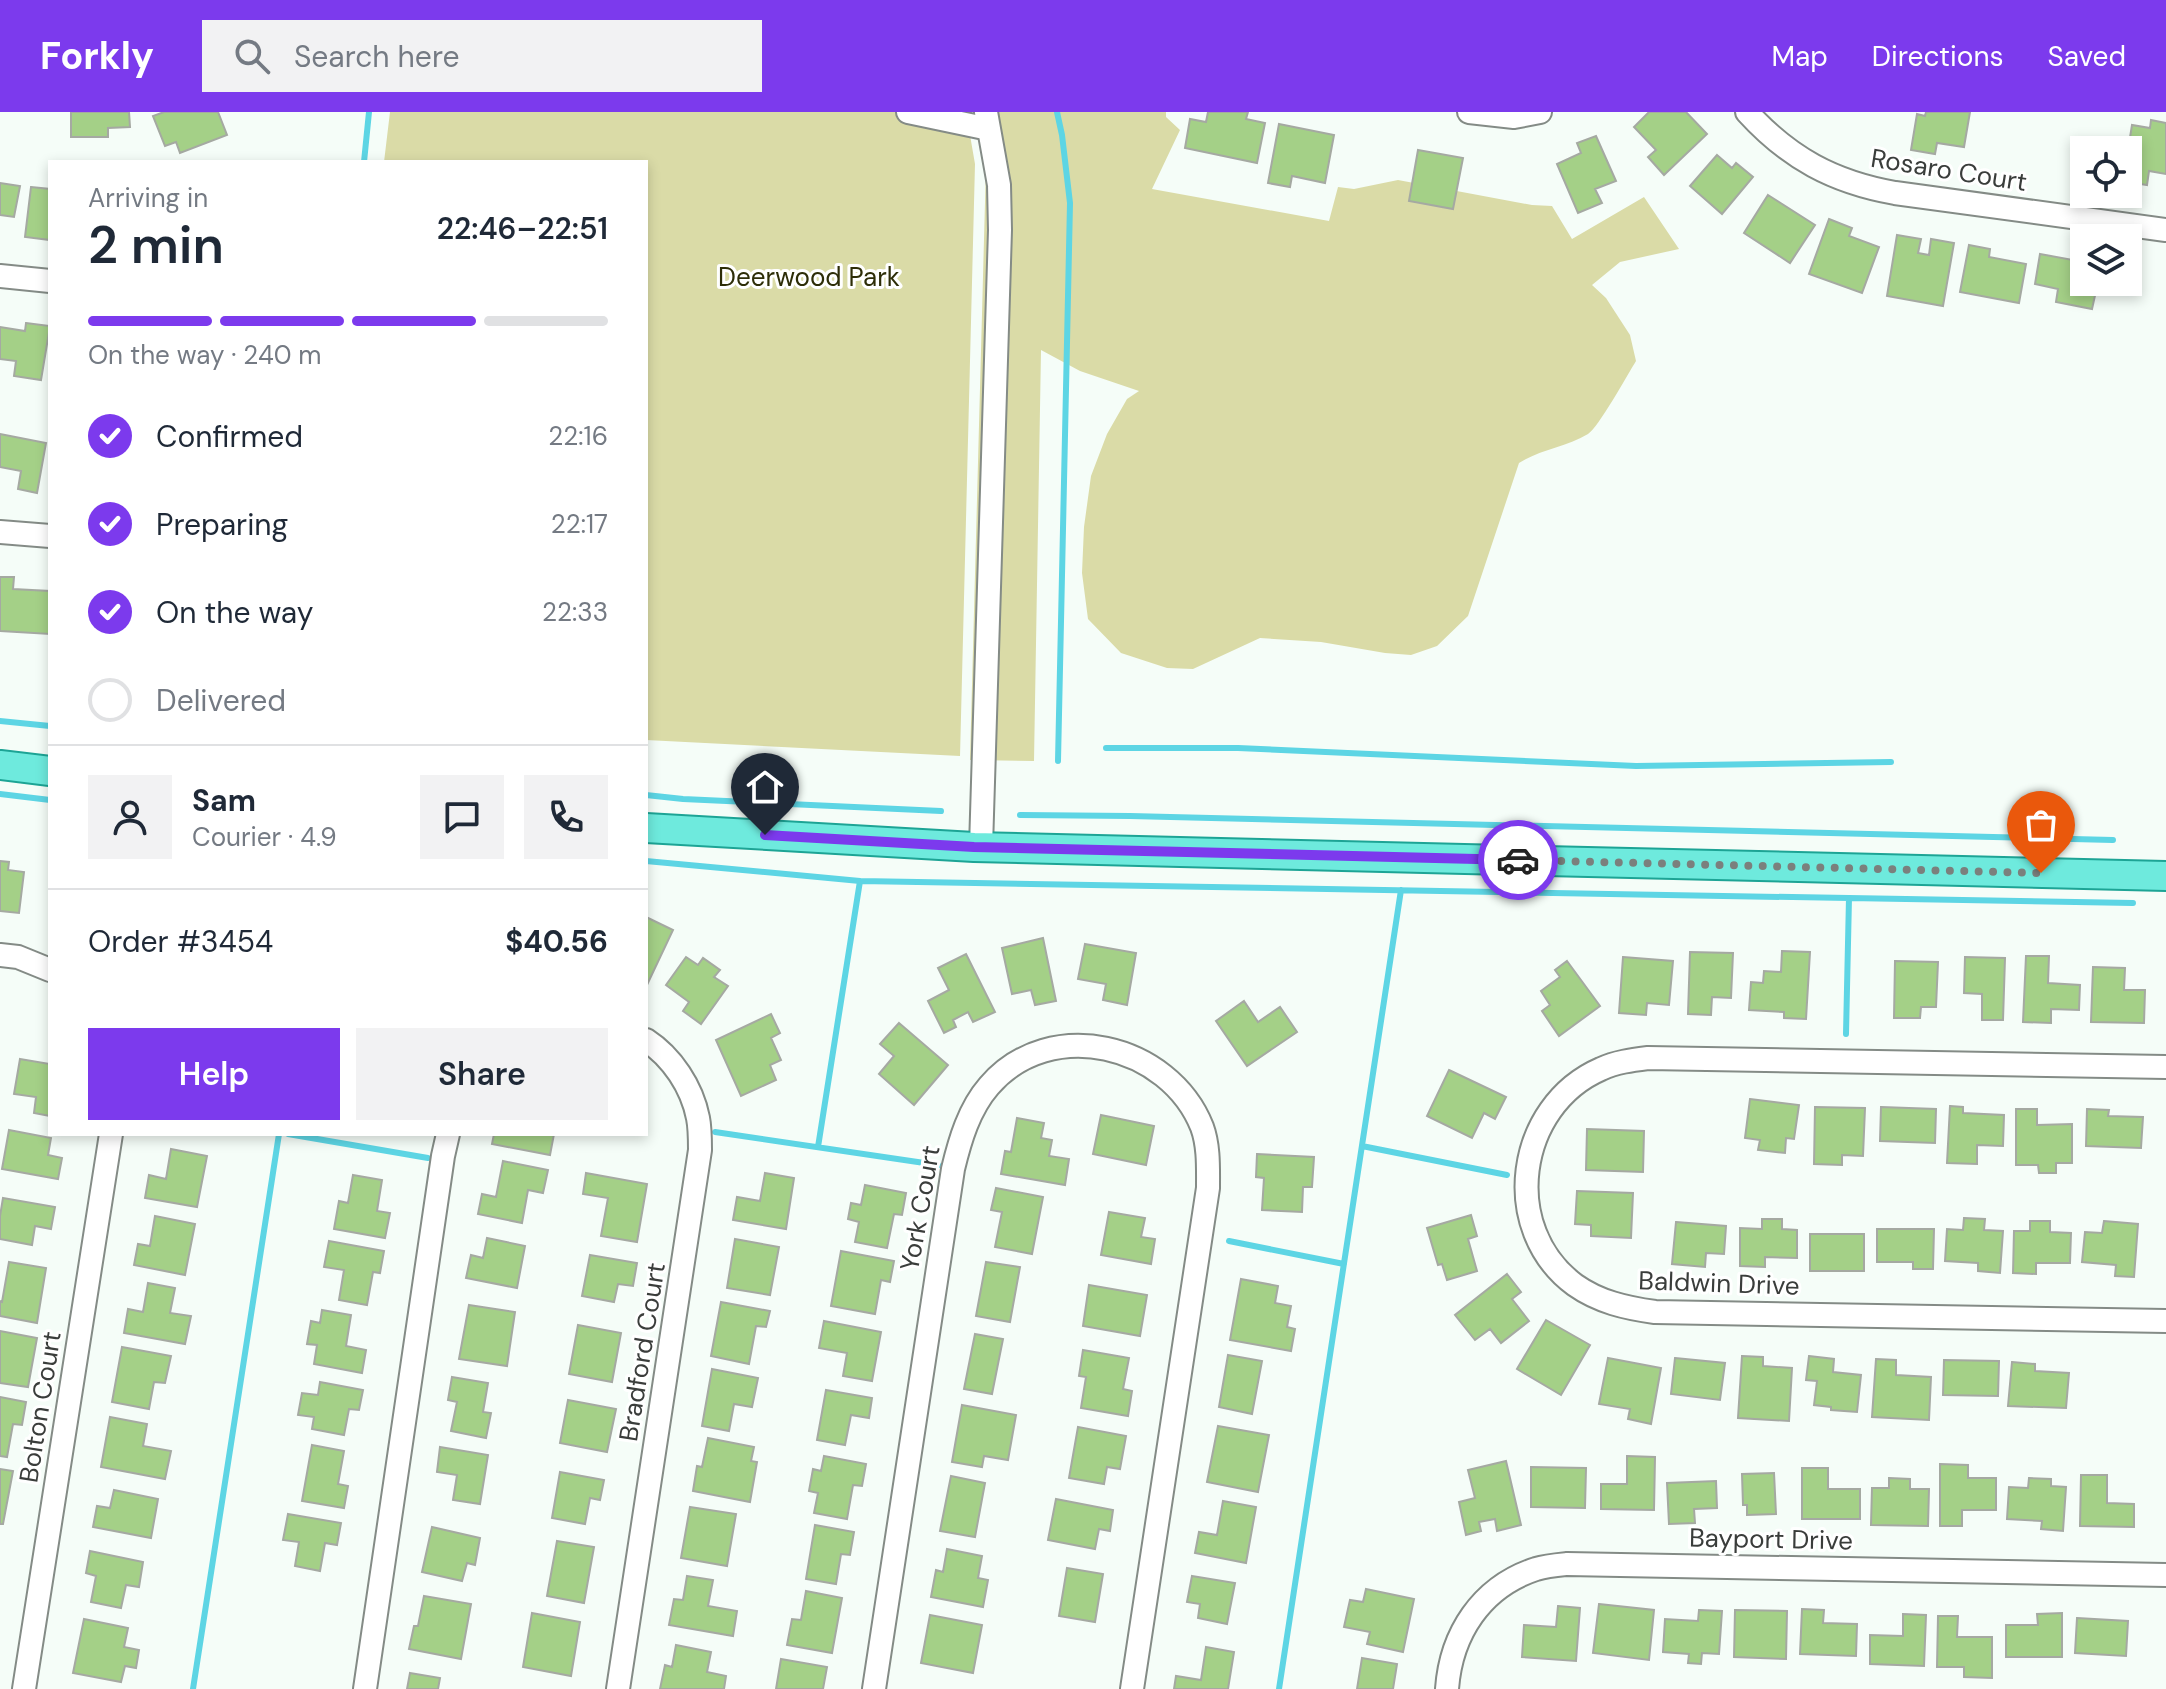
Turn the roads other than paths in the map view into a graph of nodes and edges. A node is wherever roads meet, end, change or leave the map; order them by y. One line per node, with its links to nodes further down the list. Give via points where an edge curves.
1 (908, 112): 5 (street)
2 (1469, 112): 3 (street, via 1514,117)
3 (1540, 112)
4 (1747, 112): 6 (street, Rosaro Court, via 1798,158 1856,184)
5 (987, 121): 14 (street, via 999,185 1000,230)
6 (2166, 230)
7 (0, 276): 8 (street)
8 (48, 281)
9 (0, 532): 10 (street)
10 (48, 536)
11 (0, 765): 12 (main road)
12 (48, 771)
13 (648, 828): 14 (main road)
14 (981, 847): 15 (main road)
15 (2166, 876)
16 (0, 955): 17 (street)
17 (48, 969)
18 (648, 1041): 26 (street, Bradford Court, via 673,1063 689,1089 699,1118 700,1150)
19 (2166, 1067): 22 (street, Baldwin Drive, via 1648,1058 1622,1062 1599,1069 1554,1105 1537,1131 1526,1170 1527,1210 1539,1243 1559,1271 1593,1296 1633,1309)
20 (111, 1136): 24 (street, Bolton Court)
21 (448, 1136): 25 (street)
22 (2166, 1321)
23 (2166, 1575): 29 (street, Bayport Drive, via 1567,1564 1539,1568 1514,1577 1471,1614 1449,1666)
24 (24, 1689)
25 (365, 1689)
26 (618, 1689)
27 (874, 1689): 28 (street, York Court, via 961,1139 989,1085 1030,1056 1073,1046 1117,1051 1160,1072 1190,1105 1208,1158 1208,1188)
28 (1132, 1689)
29 (1447, 1689)

